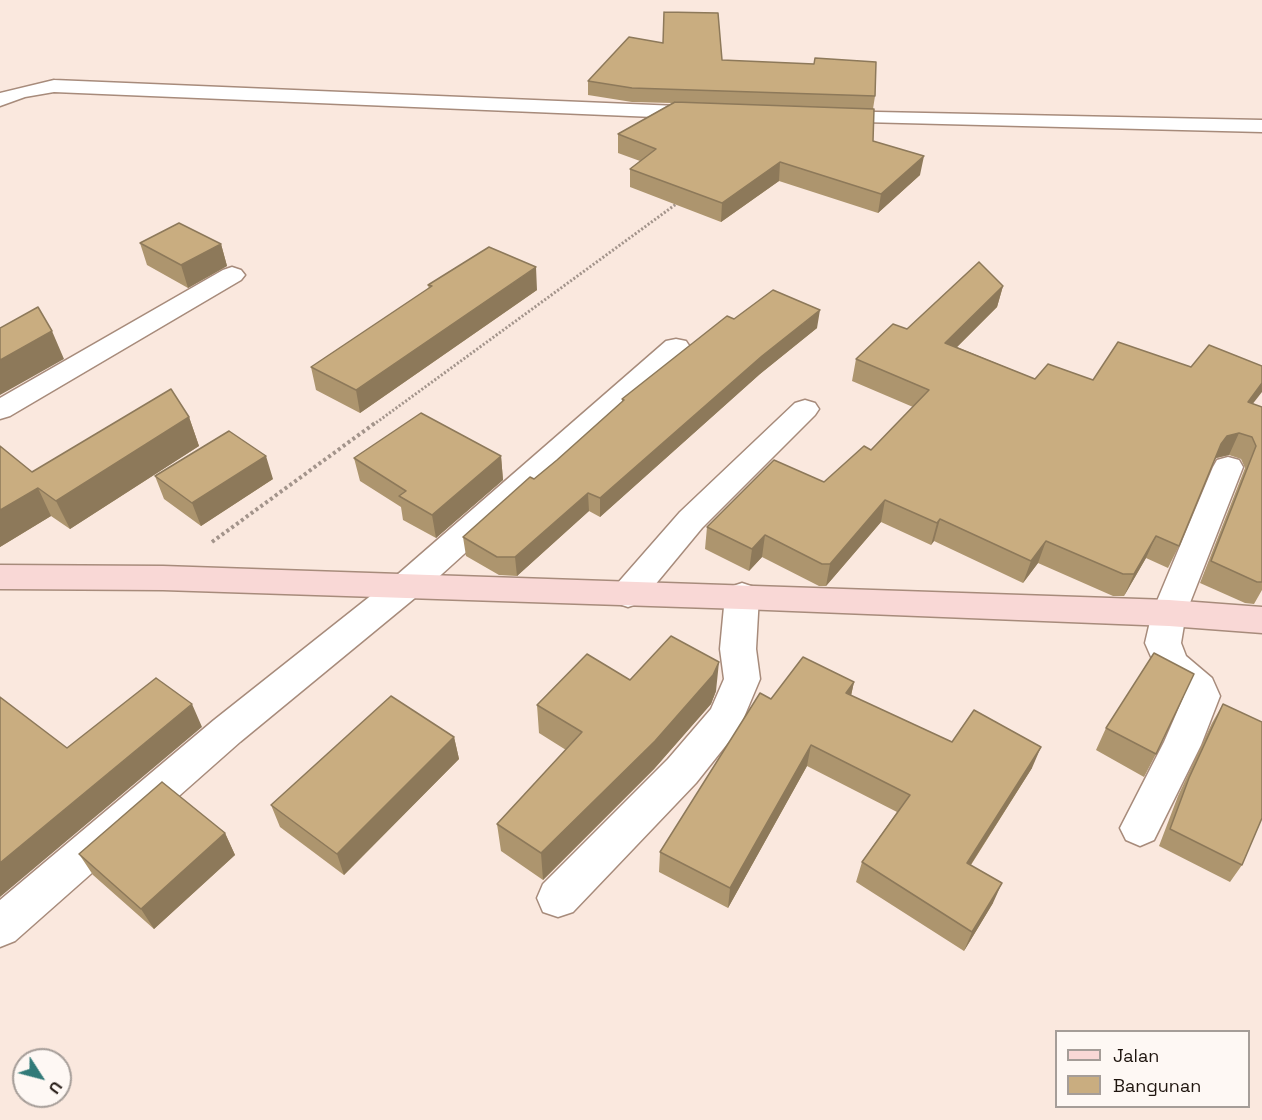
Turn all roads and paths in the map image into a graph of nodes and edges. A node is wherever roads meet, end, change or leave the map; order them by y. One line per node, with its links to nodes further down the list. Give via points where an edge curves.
1 (0, 100): 2 (street, via 54,86)
2 (724, 114)
3 (804, 117): 4 (street)
4 (1262, 126)
5 (680, 201): 12 (path)
6 (232, 275): 9 (street)
7 (676, 346): 13 (street)
8 (805, 409): 14 (street, via 691,520)
9 (0, 410)
10 (1228, 467): 16 (street)
11 (0, 578): 12 (main road)
12 (163, 578): 13 (main road)
13 (409, 584): 14 (main road); 20 (street, via 227,731)
14 (628, 594): 15 (main road)
15 (742, 596): 16 (main road); 19 (street, via 738,649 742,679 726,718 682,771)
16 (1169, 613): 17 (main road); 18 (street, via 1163,643 1172,664 1199,688 1202,696)
17 (1262, 620)
18 (1140, 828)
19 (558, 898)
20 (0, 927)

